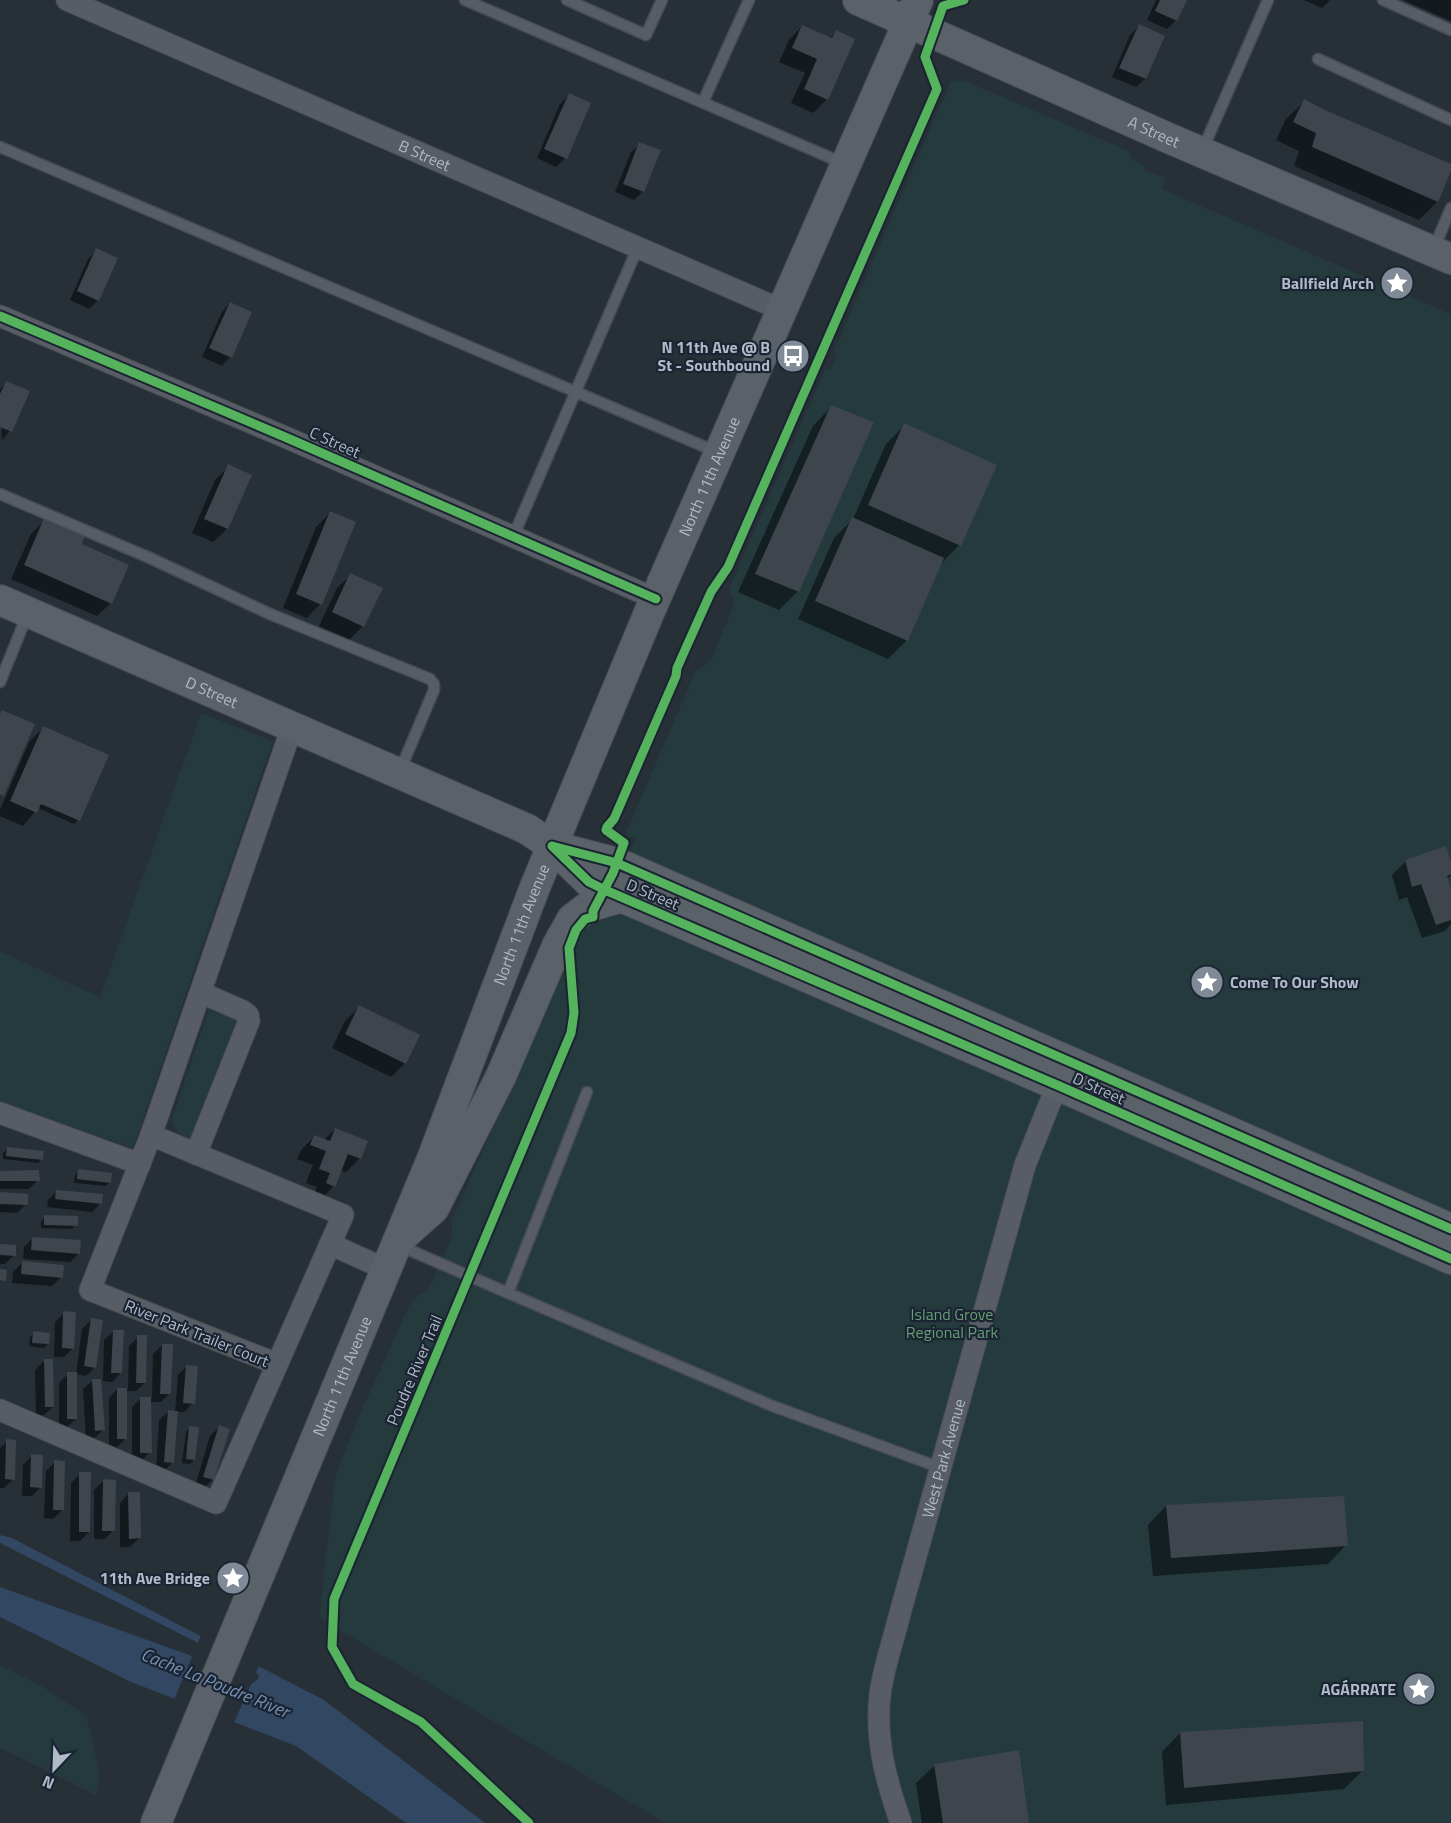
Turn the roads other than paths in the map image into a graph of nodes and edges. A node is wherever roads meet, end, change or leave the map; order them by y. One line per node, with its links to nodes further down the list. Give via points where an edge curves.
1 (67, 0): 20 (street, B Street)
2 (465, 0): 14 (lane)
3 (567, 0): 4 (lane, via 646,35)
4 (662, 0)
5 (749, 0): 14 (lane)
6 (858, 0): 10 (street, A Street)
7 (1259, 0): 11 (lane)
8 (1268, 0): 11 (lane)
9 (1383, 0): 12 (lane)
10 (913, 11): 17 (street, A Street); 18 (street, North 11th Avenue)
11 (1256, 25): 17 (lane)
12 (1451, 30)
13 (1318, 59): 15 (lane)
14 (703, 102): 18 (lane)
15 (1451, 120)
16 (0, 147): 24 (lane)
17 (1201, 152): 21 (street, A Street)
18 (846, 164): 22 (street, North 11th Avenue)
19 (1451, 208): 21 (lane)
20 (638, 247): 22 (street, B Street); 24 (lane)
21 (1442, 255)
22 (782, 310): 25 (street, North 11th Avenue)
23 (0, 316): 27 (street, C Street)
24 (574, 392): 25 (lane); 27 (lane)
25 (720, 453): 28 (street, North 11th Avenue)
26 (0, 494): 33 (lane, via 270,614 430,679 434,690)
27 (513, 537): 28 (street, C Street)
28 (656, 599): 34 (street, North 11th Avenue)
29 (0, 600): 30 (street, D Street)
30 (28, 613): 31 (lane); 32 (street, D Street)
31 (0, 682)
32 (292, 727): 33 (street, D Street); 36 (street)
33 (399, 773): 34 (street, D Street, via 527,829)
34 (552, 846): 35 (street, D Street, via 589,882); 37 (street, D Street, via 617,863); 45 (street, North 11th Avenue, via 432,1159)
35 (622, 897): 37 (street, D Street); 45 (street, via 588,907 572,919 501,1076 434,1208)
36 (202, 993): 40 (street); 41 (street, via 243,1011 249,1021)
37 (1058, 1081): 43 (street, D Street); 46 (street, D Street); 50 (street, West Park Avenue, via 1025,1164)
38 (587, 1092): 47 (lane)
39 (0, 1113): 42 (street)
40 (151, 1135): 41 (street); 42 (street)
41 (196, 1154): 44 (street, via 343,1215)
42 (140, 1164): 48 (street, River Park Trailer Court, via 90,1290)
43 (1451, 1229)
44 (330, 1244): 45 (street); 48 (street)
45 (390, 1256): 47 (lane); 51 (street, North 11th Avenue)
46 (1451, 1259)
47 (508, 1293): 50 (lane, via 770,1405)
48 (277, 1364): 49 (street, River Park Trailer Court, via 216,1503)
49 (0, 1410)
50 (941, 1468): 52 (street, West Park Avenue, via 880,1692 878,1719 886,1779)
51 (160, 1813)
52 (901, 1823)

